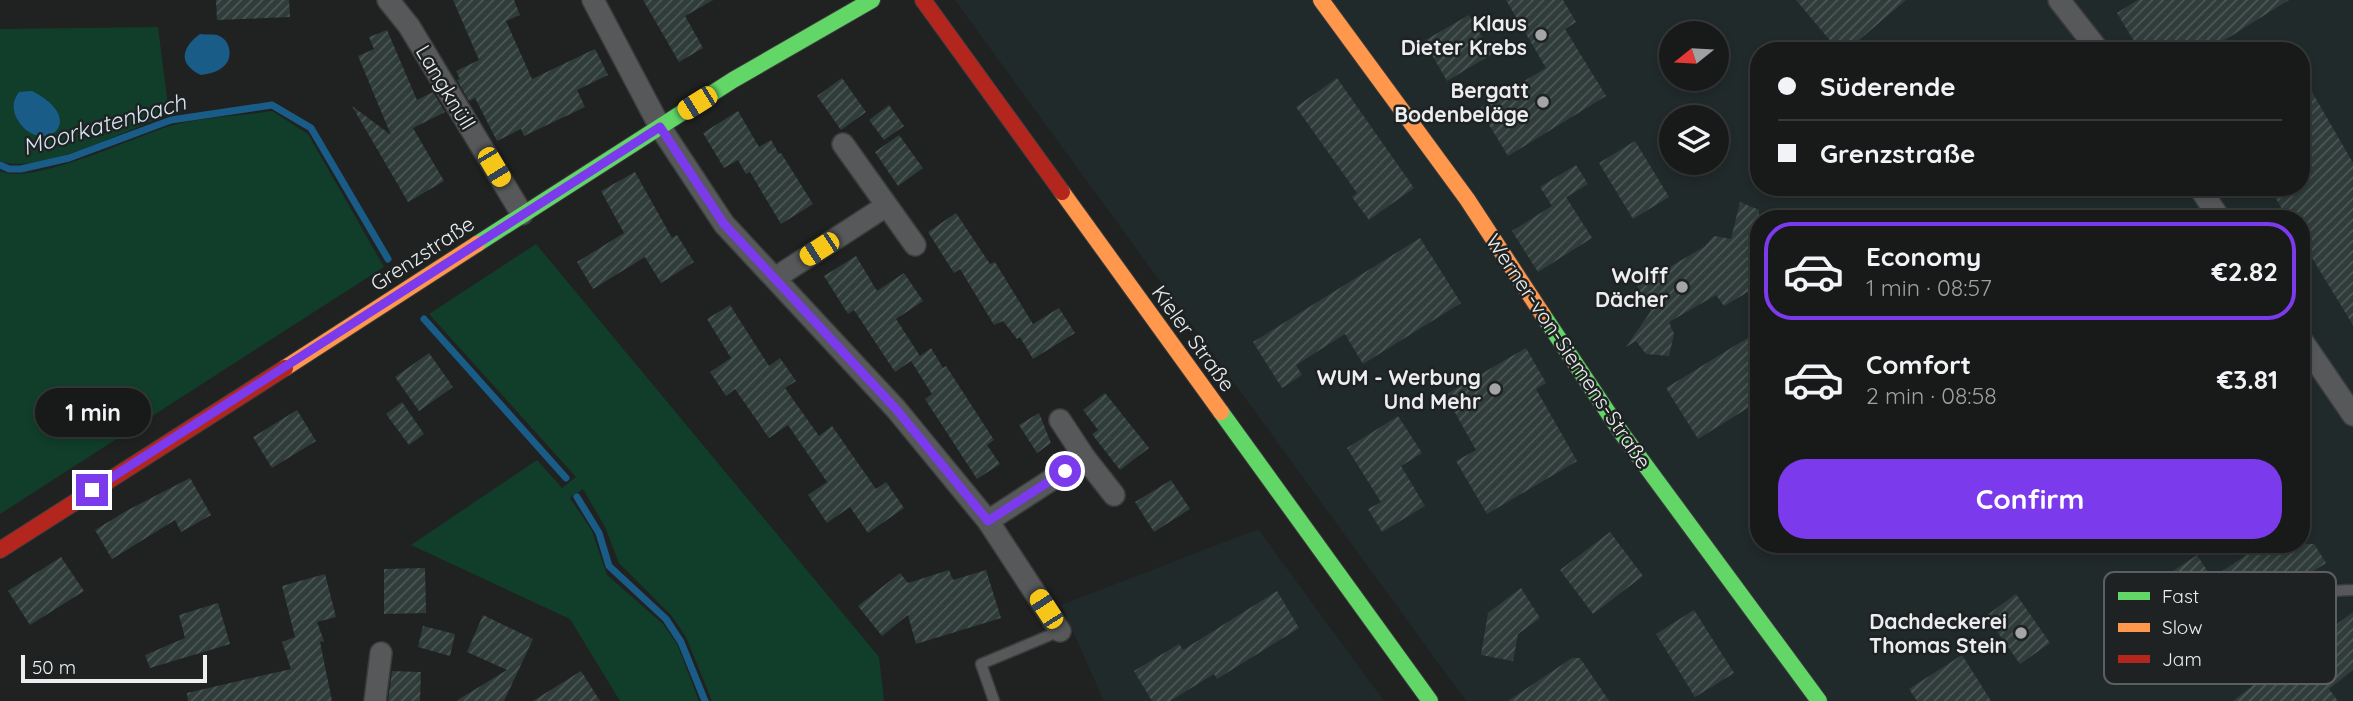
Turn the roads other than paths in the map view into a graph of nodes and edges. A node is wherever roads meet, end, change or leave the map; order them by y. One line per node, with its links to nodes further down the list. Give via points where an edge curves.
1 (388, 0): 11 (street, Langknüll, via 409,26)
2 (593, 0): 8 (street)
3 (872, 0): 8 (street, Grenzstraße)
4 (923, 0): 25 (street, Kieler Straße)
5 (1321, 0): 26 (street, Werner-von-Siemens-Straße, via 1467,199 1623,435)
6 (2059, 0): 7 (street)
7 (2092, 42)
8 (660, 127): 11 (street, Grenzstraße); 13 (street, via 724,224)
9 (843, 144): 10 (street)
10 (886, 206): 12 (street); 13 (street)
11 (522, 214): 20 (street, Grenzstraße)
12 (915, 245)
13 (775, 278): 19 (street, via 896,409)
14 (2310, 352): 15 (street)
15 (2353, 415)
16 (1060, 420): 17 (street)
17 (1085, 458): 18 (street); 19 (street)
18 (1114, 495)
19 (988, 521): 21 (street)
20 (0, 550)
21 (1060, 631): 24 (lane, via 981,664)
22 (381, 653): 23 (street)
23 (375, 701)
24 (994, 701)
25 (1430, 701)
26 (1819, 701)

